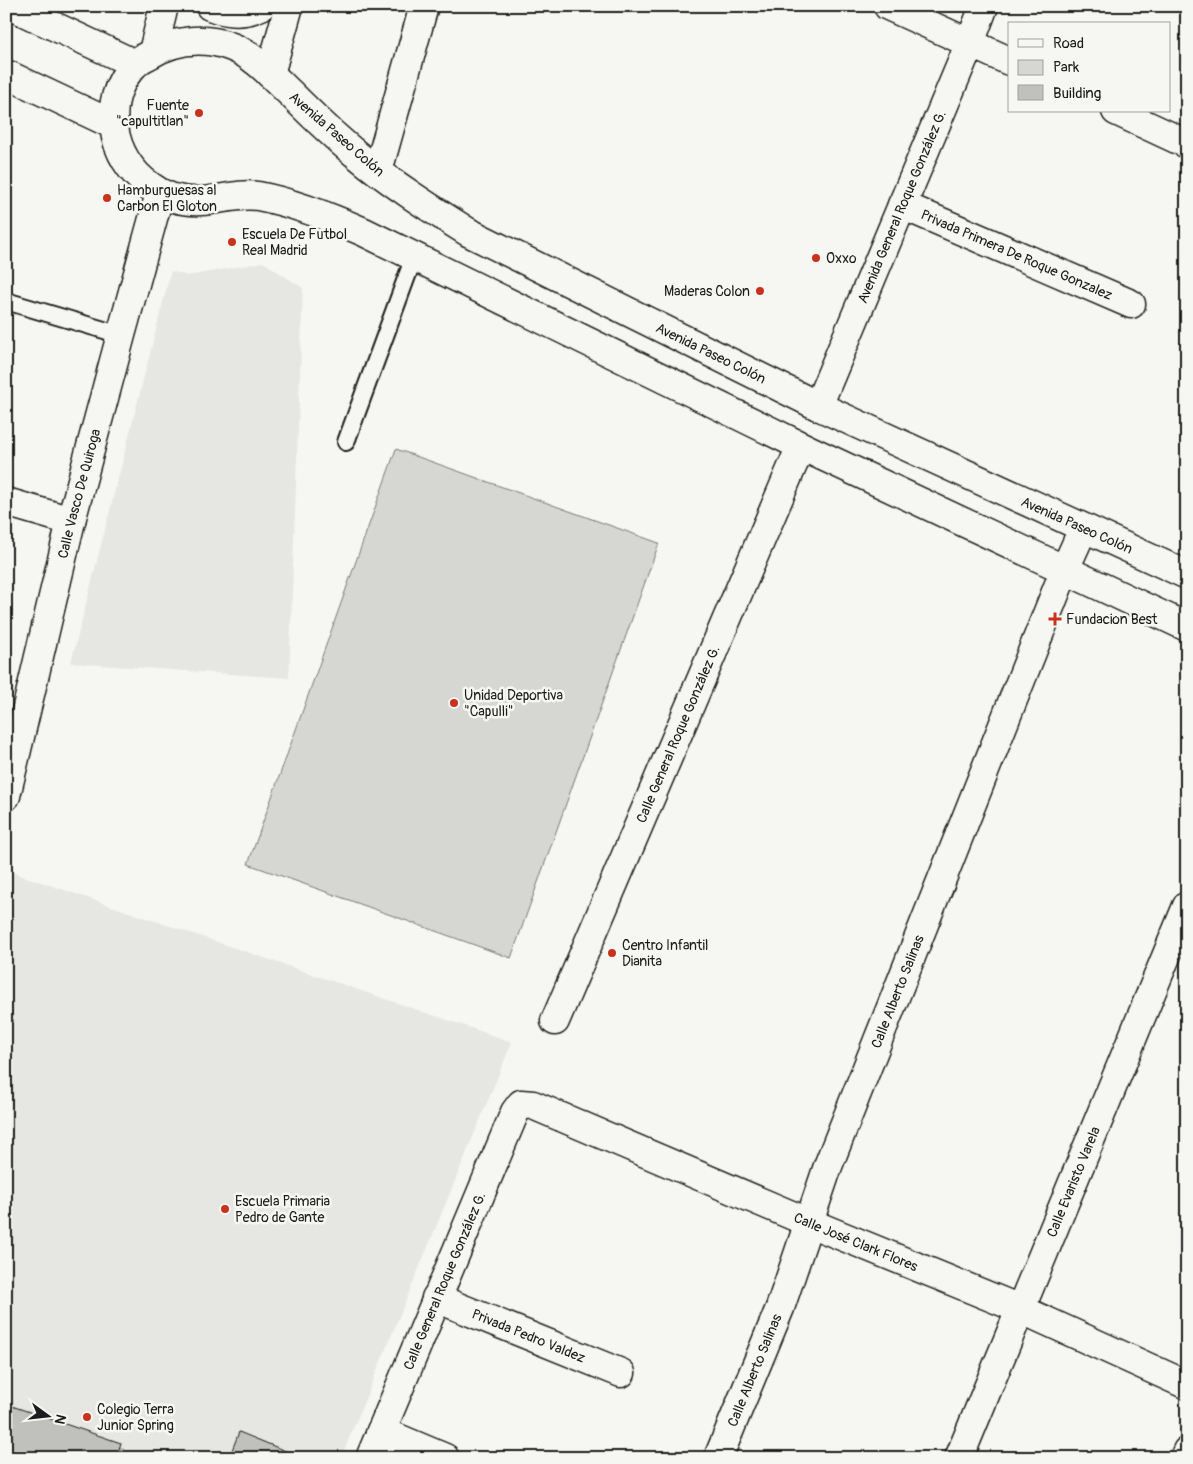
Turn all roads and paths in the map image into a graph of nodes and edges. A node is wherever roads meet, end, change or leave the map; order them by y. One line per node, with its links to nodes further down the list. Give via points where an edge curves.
1 (11, 6): 10 (street)
2 (164, 6): 10 (street)
3 (210, 6): 4 (street, via 230,12 252,11)
4 (261, 6)
5 (289, 6): 13 (street)
6 (424, 6): 17 (street)
7 (888, 6): 9 (street)
8 (984, 6): 9 (street, Avenida General Roque González G.)
9 (970, 43): 11 (street); 19 (street, Avenida General Roque González G.)
10 (144, 58): 13 (street, Avenida Paseo Colón, via 173,44 214,42 244,53); 15 (street, via 122,82 114,102)
11 (1008, 62)
12 (6, 74): 15 (street)
13 (270, 74): 17 (street, Avenida Paseo Colón)
14 (1118, 112): 16 (street)
15 (114, 125): 18 (street, via 117,142 128,164 139,178)
16 (1187, 144)
17 (378, 171): 24 (street, Avenida Paseo Colón, via 468,232)
18 (160, 193): 20 (street, via 191,201 256,196 295,205 332,218); 23 (street, Calle Vasco De Quiroga)
19 (902, 205): 22 (street, Privada Primera De Roque Gonzalez); 24 (street, Avenida General Roque González G.)
20 (414, 257): 25 (lane); 26 (street)
21 (6, 301): 23 (lane)
22 (1131, 304)
23 (121, 335): 28 (street, Calle Vasco De Quiroga)
24 (818, 406): 29 (street, Avenida Paseo Colón)
25 (346, 442)
26 (801, 446): 30 (street); 35 (street, Calle General Roque González G.)
27 (6, 502): 28 (street)
28 (72, 521): 33 (street, Calle Vasco De Quiroga)
29 (1083, 529): 30 (street, Calle Alberto Salinas); 31 (street, Avenida Paseo Colón)
30 (1065, 569): 32 (street); 37 (street, Calle Alberto Salinas, via 828,1166)
31 (1187, 575)
32 (1187, 627)
33 (6, 796)
34 (1187, 906): 39 (street, Calle Evaristo Varela)
35 (555, 1021)
36 (521, 1104): 37 (street, Calle José Clark Flores, via 533,1105); 38 (street, Calle General Roque González G.)
37 (810, 1223): 39 (street, Calle José Clark Flores); 46 (street, Calle Alberto Salinas, via 780,1308)
38 (436, 1298): 40 (street, Privada Pedro Valdez); 42 (street, Calle General Roque González G.)
39 (1020, 1309): 41 (street, Calle José Clark Flores); 47 (street, Calle Evaristo Varela)
40 (621, 1373)
41 (1187, 1385)
42 (381, 1431): 44 (street, Calle General Roque González G.); 45 (street)
43 (1187, 1451): 48 (street)
44 (370, 1458)
45 (445, 1458)
46 (718, 1458)
47 (959, 1458)
48 (1184, 1458)

